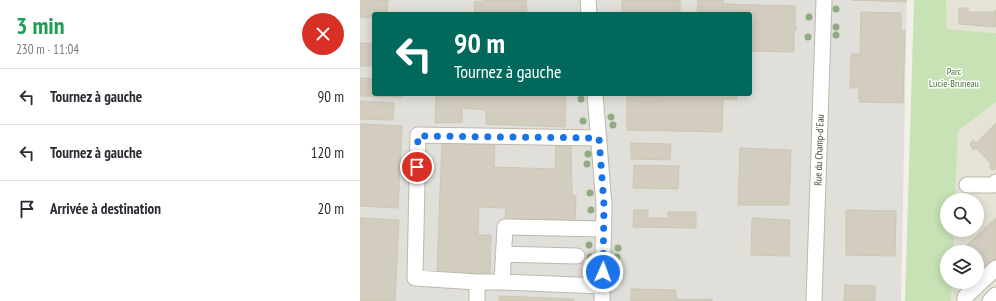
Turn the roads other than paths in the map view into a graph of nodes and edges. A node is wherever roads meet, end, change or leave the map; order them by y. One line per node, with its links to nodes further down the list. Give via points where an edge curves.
1 (588, 0): 3 (street)
2 (824, 0): 18 (street, Rue du Champ-d'Eau)
3 (589, 12)
4 (595, 96): 5 (street)
5 (599, 138): 8 (street); 12 (street, via 418,136 414,278)
6 (996, 182): 7 (street)
7 (967, 185)
8 (604, 229): 9 (street, via 505,228); 15 (street)
9 (503, 254): 10 (street); 13 (street)
10 (577, 256)
11 (996, 268): 14 (street)
12 (477, 282): 13 (street); 17 (street)
13 (502, 282): 15 (street)
14 (964, 293)
15 (602, 294)
16 (996, 295): 19 (street)
17 (477, 301)
18 (814, 301)
19 (990, 301)

